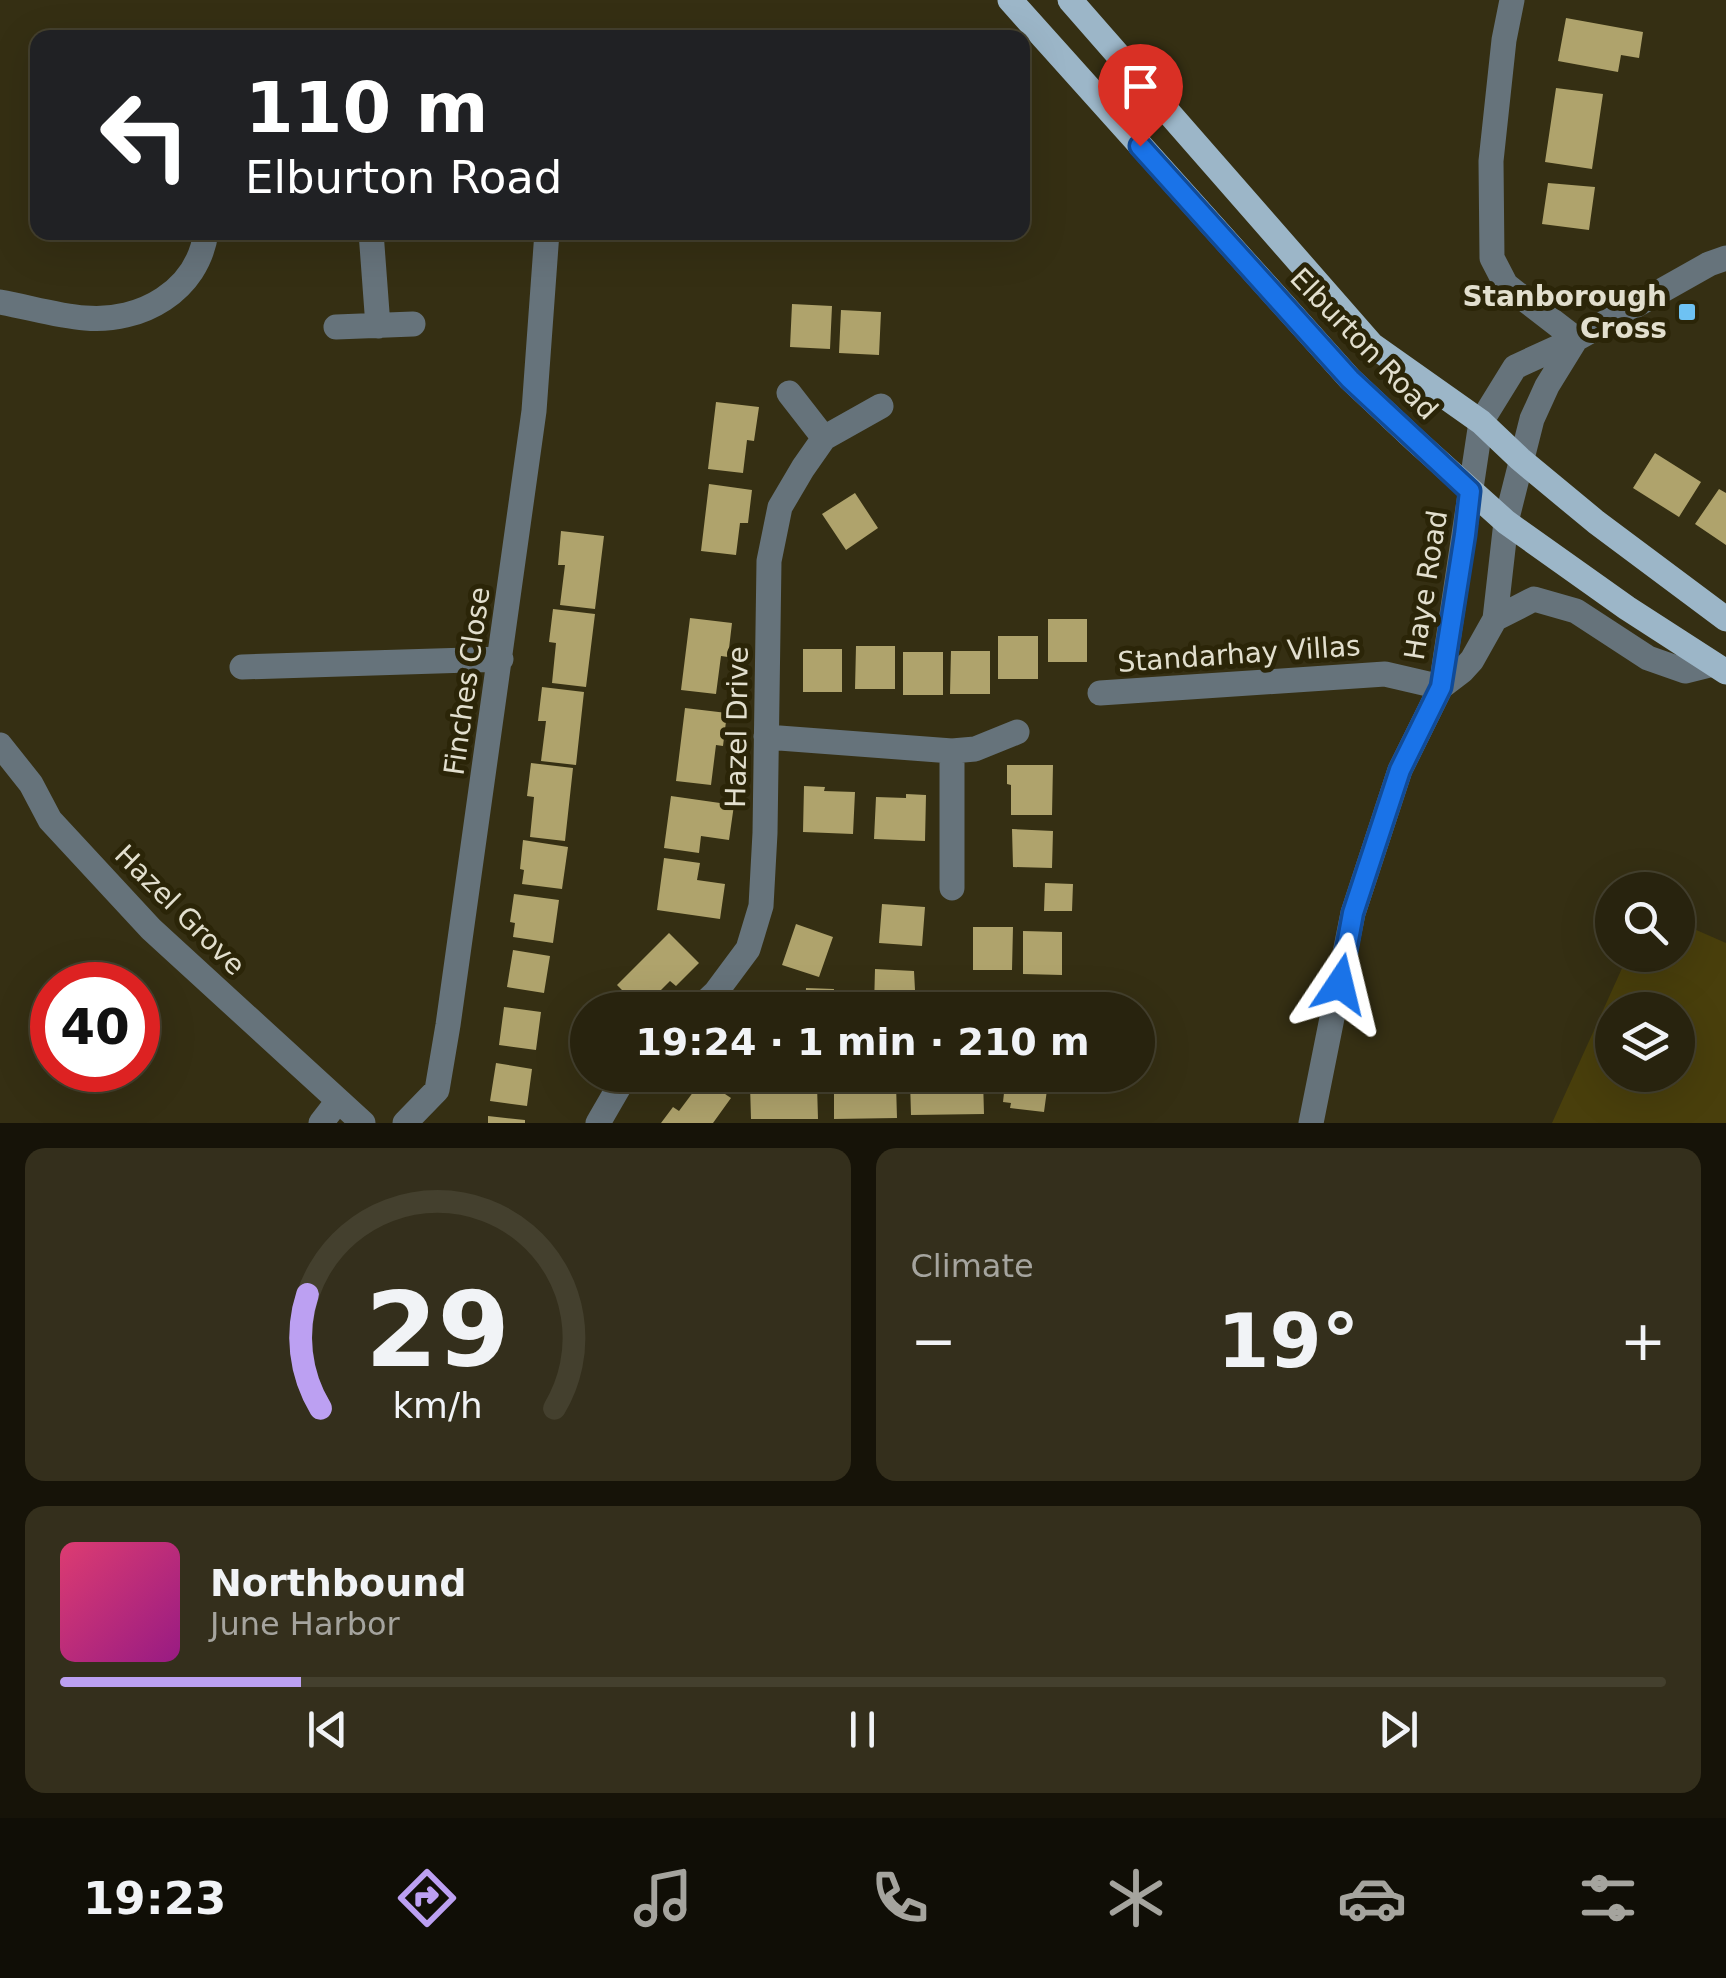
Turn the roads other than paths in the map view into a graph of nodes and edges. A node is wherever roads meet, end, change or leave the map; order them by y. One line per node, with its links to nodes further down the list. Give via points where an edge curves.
1 (1010, 0): 18 (main road, Elburton Road, via 1350,379)
2 (1070, 0): 15 (main road, Elburton Road, via 1372,345)
3 (1512, 0): 12 (street, via 1491,161 1492,258 1506,285)
4 (204, 240): 8 (street, via 198,264 178,290 122,318)
5 (372, 240): 10 (street)
6 (546, 240): 22 (street, Finches Close, via 534,411)
7 (1726, 258): 12 (street)
8 (0, 302)
9 (413, 324): 10 (street)
10 (378, 326): 11 (street)
11 (336, 327)
12 (1576, 339): 15 (street, via 1515,367); 17 (street, Haye Road, via 1547,386)
13 (789, 394): 16 (street)
14 (881, 406): 16 (street, Hazel Drive)
15 (1481, 422): 17 (main road, Elburton Road); 18 (street, Haye Road)
16 (824, 438): 28 (street, Hazel Drive, via 780,507 770,561)
17 (1520, 459): 19 (street, Haye Road); 21 (main road, Elburton Road)
18 (1470, 491): 19 (main road, Elburton Road); 25 (street, Haye Road)
19 (1506, 522): 20 (street, Haye Road); 24 (main road, Elburton Road)
20 (1495, 618): 24 (street, via 1534,599 1576,611 1648,658 1685,670); 25 (street, Haye Road, via 1472,660)
21 (1726, 619)
22 (501, 658): 23 (street); 37 (street, Finches Close, via 437,1090)
23 (242, 667)
24 (1720, 668)
25 (1441, 687): 26 (street, Standarhay Villas, via 1385,674); 39 (street, Haye Road, via 1400,770 1353,913)
26 (1100, 693)
27 (1017, 732): 30 (street)
28 (766, 737): 30 (street); 32 (street, Hazel Drive, via 761,906 748,949)
29 (0, 745): 34 (street, Hazel Grove, via 50,820 151,928)
30 (952, 751): 31 (street)
31 (952, 888)
32 (713, 992)
33 (616, 1092): 38 (street)
34 (338, 1101): 35 (street); 36 (street)
35 (321, 1123)
36 (364, 1123)
37 (405, 1123)
38 (598, 1123)
39 (1310, 1123)

